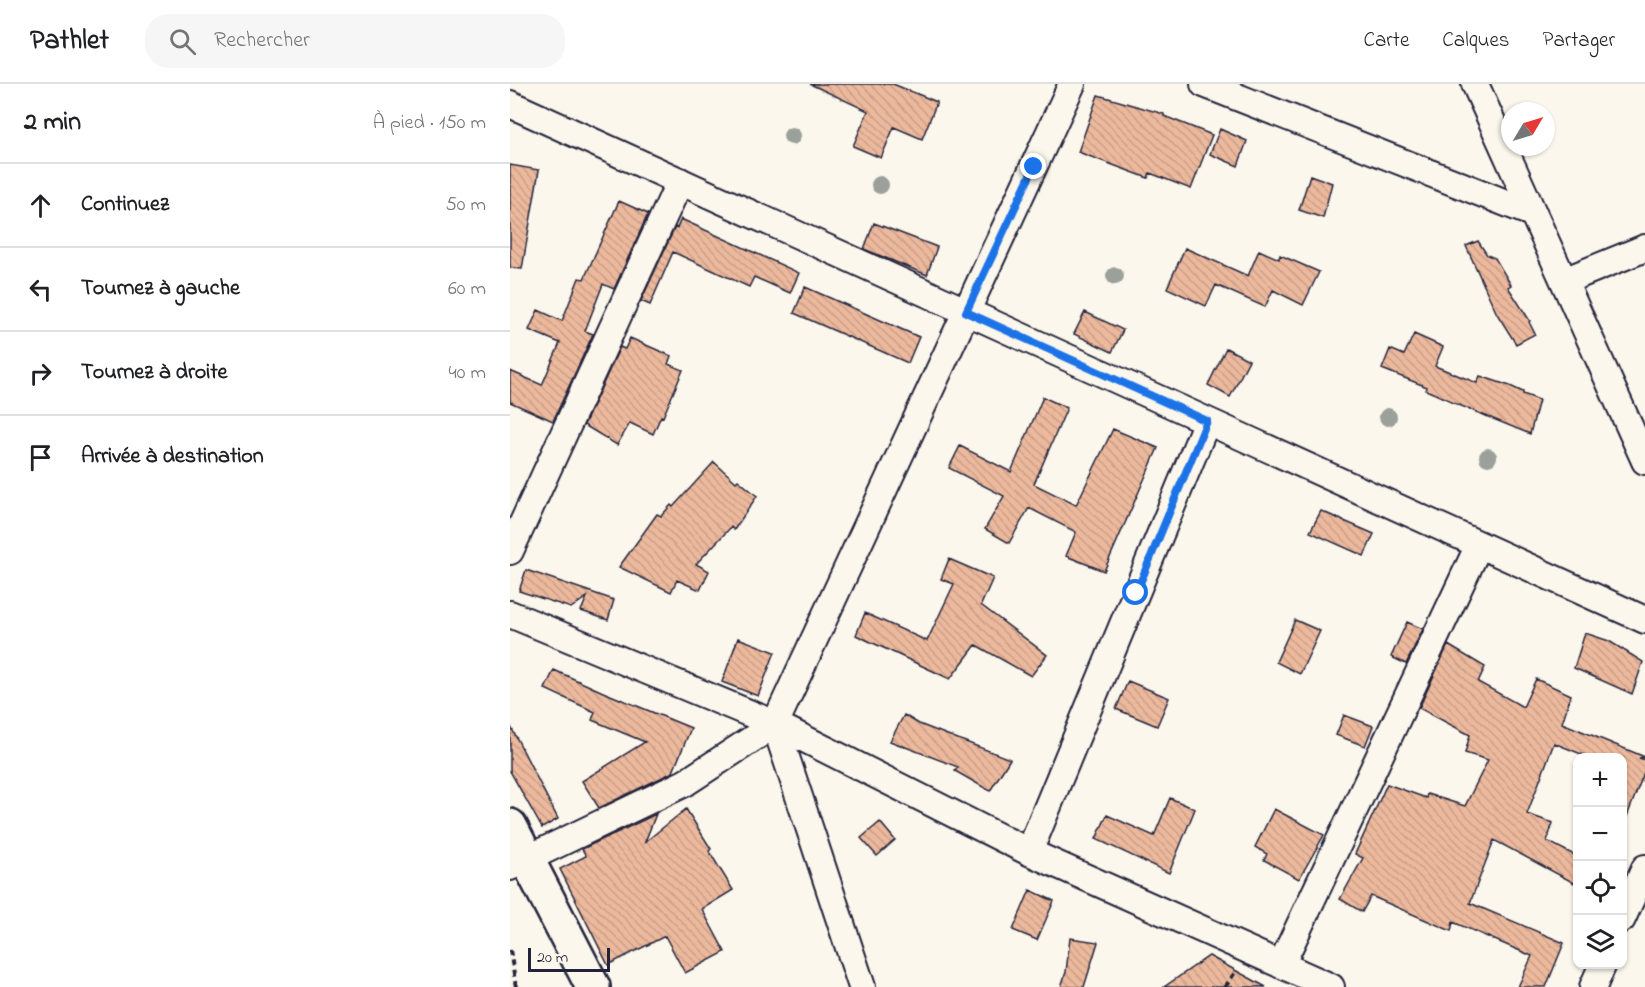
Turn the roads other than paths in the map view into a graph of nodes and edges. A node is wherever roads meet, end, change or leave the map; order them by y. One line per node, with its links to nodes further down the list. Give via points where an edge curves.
1 (1072, 84): 9 (street)
2 (1204, 84): 6 (street)
3 (1475, 84): 6 (street)
4 (510, 104): 5 (street)
5 (680, 181): 9 (street); 13 (street)
6 (1534, 214): 8 (street)
7 (1645, 248): 8 (street)
8 (1564, 281): 11 (street)
9 (966, 312): 10 (street); 16 (street)
10 (1207, 421): 12 (street); 18 (street)
11 (1645, 461)
12 (1479, 544): 15 (street); 22 (street)
13 (510, 551)
14 (510, 614): 16 (street)
15 (1645, 620)
16 (775, 724): 18 (street); 19 (street, via 685,783); 25 (street)
17 (510, 826): 19 (main road)
18 (1029, 852): 22 (street)
19 (518, 863): 24 (main road)
20 (1645, 868): 21 (street)
21 (1625, 915)
22 (1281, 964): 26 (street)
23 (1601, 969): 27 (street)
24 (593, 987)
25 (862, 987)
26 (1331, 987)
27 (1593, 987)

